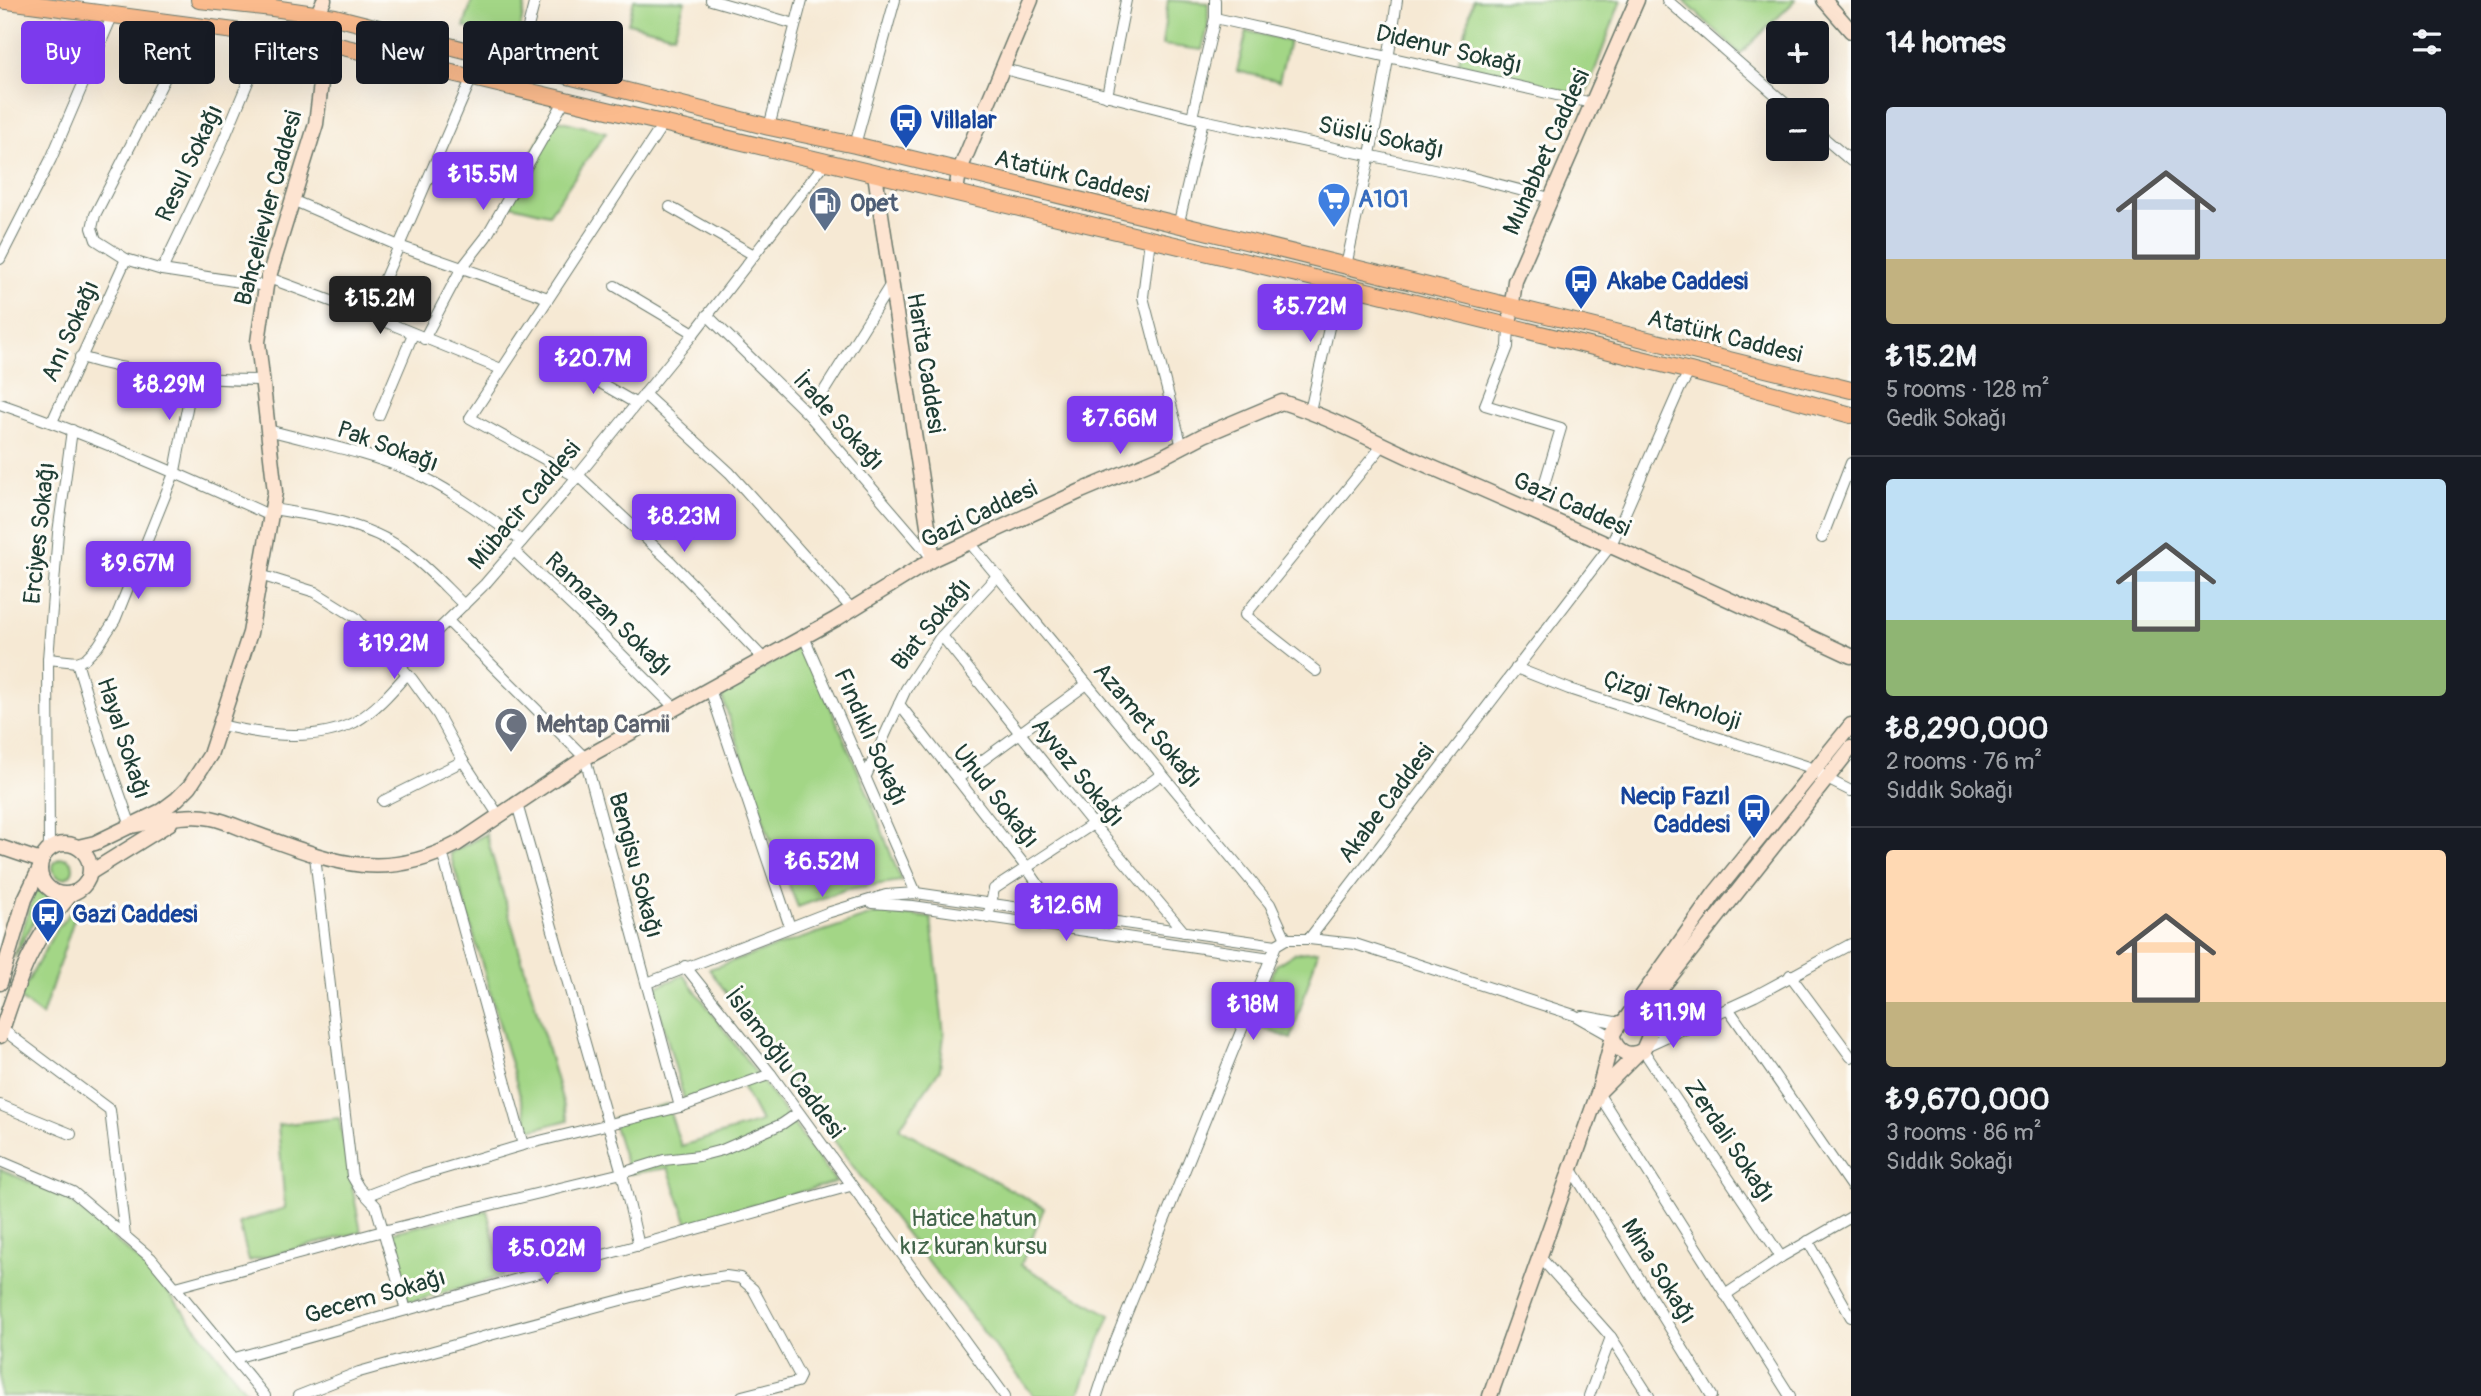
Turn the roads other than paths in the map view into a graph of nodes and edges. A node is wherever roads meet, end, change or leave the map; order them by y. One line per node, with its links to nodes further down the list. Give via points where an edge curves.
1 (0, 0): 15 (main road)
2 (199, 0): 14 (main road, Atatürk Caddesi)
3 (535, 0): 18 (street)
4 (711, 0): 19 (street)
5 (802, 0): 19 (street)
6 (895, 0): 40 (street)
7 (1031, 0): 24 (street)
8 (1126, 0): 32 (street)
9 (1215, 0): 16 (street)
10 (1397, 0): 23 (street)
11 (1637, 0): 35 (street, Muhabbet Caddesi)
12 (1667, 0): 33 (street)
13 (1824, 0): 20 (street)
14 (321, 7): 21 (main road, Atatürk Caddesi)
15 (113, 14): 17 (main road); 54 (street, via 51,159)
16 (1215, 18): 23 (street, Didenur Sokağı); 36 (street)
17 (155, 21)
18 (530, 21)
19 (795, 24): 38 (street)
20 (1851, 31)
21 (463, 46)
22 (342, 47): 25 (main road)
23 (1389, 56): 35 (street, Didenur Sokağı); 41 (street)
24 (1004, 69): 32 (street, Süslü Sokağı); 44 (street)
25 (463, 76)
26 (162, 84): 55 (street, via 92,229 96,240)
27 (247, 84): 57 (street, Resul Sokağı)
28 (321, 84): 48 (street, Bahçelievler Caddesi, via 316,124)
29 (469, 84): 52 (street)
30 (499, 84): 34 (main road)
31 (604, 84): 38 (main road, Atatürk Caddesi)
32 (1107, 96): 36 (street, Süslü Sokağı)
33 (1779, 98)
34 (566, 99): 37 (main road); 58 (street, via 486,237)
35 (1592, 103): 47 (street, Muhabbet Caddesi)
36 (1198, 119): 41 (street, Süslü Sokağı); 50 (street)
37 (663, 124): 43 (main road); 63 (street)
38 (769, 127): 40 (main road, Atatürk Caddesi)
39 (1829, 143): 42 (street)
40 (855, 145): 44 (main road, Atatürk Caddesi)
41 (1370, 157): 47 (street, Süslü Sokağı); 56 (street)
42 (1851, 162)
43 (825, 163): 45 (main road); 53 (street, Mübacir Caddesi)
44 (959, 172): 46 (street); 50 (main road, Atatürk Caddesi)
45 (875, 174): 46 (main road); 60 (street, Harita Caddesi)
46 (956, 192): 51 (main road)
47 (1549, 198): 64 (street, Muhabbet Caddesi, via 1515,281)
48 (292, 200): 52 (street); 59 (street, Bahçelievler Caddesi)
49 (670, 207): 53 (street)
50 (1178, 226): 56 (main road, Atatürk Caddesi)
51 (1150, 239): 61 (main road); 89 (street, via 1143,297)
52 (399, 246): 58 (street); 65 (street)
53 (754, 255): 66 (street, Mübacir Caddesi)
54 (0, 259)
55 (126, 259): 57 (street); 71 (street, Anı Sokağı)
56 (1346, 266): 64 (main road, Atatürk Caddesi)
57 (162, 270): 59 (street)
58 (461, 270): 63 (street); 70 (street)
59 (268, 282): 65 (street); 76 (street, Bahçelievler Caddesi, via 258,342)
60 (891, 284): 83 (street); 100 (street, Harita Caddesi)
61 (1339, 284): 67 (main road); 81 (street)
62 (615, 286): 68 (street)
63 (548, 298): 73 (street)
64 (1511, 306): 67 (street, Muhabbet Caddesi); 77 (main road, Atatürk Caddesi)
65 (369, 315): 69 (street)
66 (707, 315): 68 (street, Mübacir Caddesi); 83 (street, İrade Sokağı)
67 (1509, 326): 74 (main road); 94 (street, via 1508,347 1485,405 1561,428)
68 (694, 333): 78 (street, Mübacir Caddesi)
69 (414, 334): 70 (street); 82 (street)
70 (424, 338): 73 (street)
71 (80, 357): 75 (street, via 116,368); 85 (street, Anı Sokağı)
72 (566, 363): 79 (street)
73 (501, 369): 92 (street, via 470,418)
74 (1690, 371): 84 (main road); 98 (street, Akabe Caddesi)
75 (193, 377): 76 (street); 91 (street)
76 (262, 380): 87 (street, Bahçelievler Caddesi)
77 (1851, 390)
78 (644, 394): 79 (street, Mübacir Caddesi); 104 (street, via 730,473)
79 (635, 403): 92 (street, Mübacir Caddesi)
80 (0, 404): 85 (street)
81 (1310, 411): 88 (street, Gazi Caddesi); 89 (street, Gazi Caddesi, via 1282,401)
82 (379, 415)
83 (809, 415): 100 (street, İrade Sokağı)
84 (1851, 415)
85 (52, 422): 86 (street)
86 (72, 430): 91 (street); 109 (street, Erciyes Sokağı)
87 (268, 430): 93 (street, Bahçelievler Caddesi, via 275,492); 96 (street, Pak Sokağı, via 413,472)
88 (1382, 446): 94 (street, Gazi Caddesi); 114 (street, via 1245,615)
89 (1182, 447): 97 (street, Gazi Caddesi)
90 (1851, 463): 95 (street)
91 (175, 471): 93 (street); 111 (street, via 115,620 98,646)
92 (577, 476): 96 (street, Mübacir Caddesi); 110 (street, via 671,562)
93 (272, 512): 101 (street, Bahçelievler Caddesi); 103 (street, via 311,515 366,529 406,551)
94 (1536, 512): 98 (street, Gazi Caddesi)
95 (1822, 538)
96 (522, 541): 99 (street, Mübacir Caddesi)
97 (970, 543): 100 (street, Gazi Caddesi); 102 (street, Azamet Sokağı)
98 (1611, 545): 108 (street, Gazi Caddesi); 112 (street, Akabe Caddesi)
99 (514, 551): 103 (street, Mübacir Caddesi); 118 (street, Ramazan Sokağı)
100 (933, 559): 104 (street, Gazi Caddesi)
101 (260, 575): 113 (street, via 335,603 355,617); 119 (street, Bahçelievler Caddesi, via 250,634)
102 (997, 576): 106 (street, Biat Sokağı); 115 (street, Azamet Sokağı)
103 (464, 605): 105 (street, Mübacir Caddesi)
104 (851, 608): 107 (street, Gazi Caddesi)
105 (448, 621): 113 (street, Mübacir Caddesi); 123 (street)
106 (942, 636): 117 (street, Biat Sokağı); 121 (street, Ayvaz Sokağı)
107 (804, 637): 110 (street, Gazi Caddesi); 127 (street, Fındıklı Sokağı)
108 (1851, 656)
109 (48, 659): 111 (street); 141 (street, Erciyes Sokağı)
110 (764, 659): 116 (street, Gazi Caddesi)
111 (77, 662): 136 (street, Hayal Sokağı)
112 (1516, 668): 125 (street, Çizgi Teknoloji); 153 (street, Akabe Caddesi)
113 (404, 670): 119 (street, Mübacir Caddesi, via 388,697 356,721 329,731 293,734); 124 (street, via 439,715)
114 (1316, 671)
115 (1087, 684): 121 (street); 126 (street, Azamet Sokağı)
116 (710, 689): 118 (street, Gazi Caddesi); 150 (street)
117 (899, 704): 127 (street, Biat Sokağı); 128 (street, Uhud Sokağı)
118 (675, 708): 123 (street, Gazi Caddesi)
119 (221, 725): 136 (street, Bahçelievler Caddesi, via 210,755 190,786 160,811)
120 (1851, 725): 125 (street)
121 (1020, 734): 128 (street); 135 (street, Ayvaz Sokağı)
122 (1851, 748): 129 (street)
123 (585, 758): 132 (street, Gazi Caddesi); 160 (street, Bengisu Sokağı)
124 (463, 761): 131 (street); 133 (street)
125 (1815, 769): 129 (street); 164 (street, via 1715,893)
126 (1163, 775): 135 (street); 152 (street, Azamet Sokağı, via 1270,904)
127 (866, 776): 144 (street, Fındıklı Sokağı)
128 (957, 779): 142 (street, Uhud Sokağı)
129 (1827, 779): 130 (street); 161 (street)
130 (1851, 791)
131 (383, 801)
132 (517, 804): 133 (street, Gazi Caddesi); 176 (street)
133 (499, 816): 139 (street, Gazi Caddesi)
134 (181, 818): 136 (street, Gazi Caddesi); 140 (street, Gazi Caddesi, via 209,817); 143 (street)
135 (1093, 824): 142 (street); 151 (street, Ayvaz Sokağı)
136 (131, 826): 138 (street, Bahçelievler Caddesi)
137 (0, 847): 141 (street)
138 (78, 847): 141 (street, via 58,844); 143 (street, via 87,855)
139 (442, 852): 140 (street, Gazi Caddesi, via 405,864 367,867); 178 (street)
140 (315, 856): 184 (street, via 352,1176)
141 (43, 860): 145 (street, via 45,884 50,890); 159 (street, via 18,920)
142 (1026, 867): 147 (street, via 994,889); 148 (street, Uhud Sokağı)
143 (91, 872): 145 (street)
144 (916, 892): 146 (street); 147 (street)
145 (72, 893): 167 (street, via 29,954)
146 (865, 902): 149 (street); 150 (street)
147 (991, 905): 148 (street); 149 (street)
148 (1059, 914): 151 (street)
149 (988, 918): 156 (street)
150 (790, 927): 157 (street)
151 (1184, 932): 155 (street)
152 (1286, 939): 153 (street); 155 (street)
153 (1309, 939): 163 (street, via 1354,944)
154 (1851, 944): 158 (street)
155 (1276, 945): 156 (street)
156 (1271, 958): 202 (street)
157 (685, 967): 160 (street); 171 (street, İslamoğlu Caddesi)
158 (1790, 975): 162 (street); 170 (street)
159 (0, 983)
160 (647, 983): 174 (street, Bengisu Sokağı)
161 (1655, 996): 165 (street, via 1670,1018); 166 (street)
162 (1728, 1009): 165 (street); 183 (street)
163 (1574, 1015): 164 (street); 168 (street)
164 (1623, 1021): 166 (street, via 1636,1020); 168 (street)
165 (1687, 1027): 166 (street); 169 (street)
166 (1646, 1028): 169 (street)
167 (1, 1031): 187 (street, via 110,1110)
168 (1614, 1037): 169 (street, via 1627,1054); 172 (street)
169 (1642, 1050): 172 (street); 191 (street, Zerdali Sokağı)
170 (1851, 1057)
171 (771, 1074): 174 (street); 175 (street, İslamoğlu Caddesi)
172 (1598, 1093): 180 (street); 193 (street)
173 (0, 1105): 177 (street)
174 (680, 1107): 176 (street)
175 (798, 1113): 181 (street, via 722,1150); 182 (street, İslamoğlu Caddesi)
176 (608, 1124): 178 (street); 181 (street)
177 (71, 1134)
178 (523, 1145): 184 (street)
179 (0, 1161): 187 (street, via 73,1192)
180 (1571, 1168): 190 (street); 206 (street, Mina Sokağı)
181 (622, 1173): 186 (street); 189 (street)
182 (850, 1186): 189 (street, Gecem Sokağı); 201 (street, İslamoğlu Caddesi)
183 (1851, 1186)
184 (368, 1195): 186 (street)
185 (1851, 1217): 188 (street)
186 (383, 1231): 192 (street); 194 (street)
187 (125, 1236): 192 (street)
188 (1808, 1241): 191 (street); 195 (street)
189 (639, 1246): 194 (street, Gecem Sokağı)
190 (1539, 1256): 196 (street); 203 (street)
191 (1781, 1256): 193 (street)
192 (176, 1287): 197 (street)
193 (1725, 1295): 207 (street)
194 (406, 1310): 197 (street, Gecem Sokağı)
195 (1851, 1317)
196 (1611, 1337): 204 (street); 205 (street)
197 (235, 1358): 199 (street)
198 (305, 1395): 200 (street, via 359,1372 688,1282 726,1276 740,1278 753,1289 800,1376 797,1382)
199 (265, 1396)
200 (742, 1396)
201 (1005, 1396)
202 (1097, 1396)
203 (1490, 1396)
204 (1589, 1396)
205 (1649, 1396)
206 (1712, 1396)
207 (1790, 1396)

